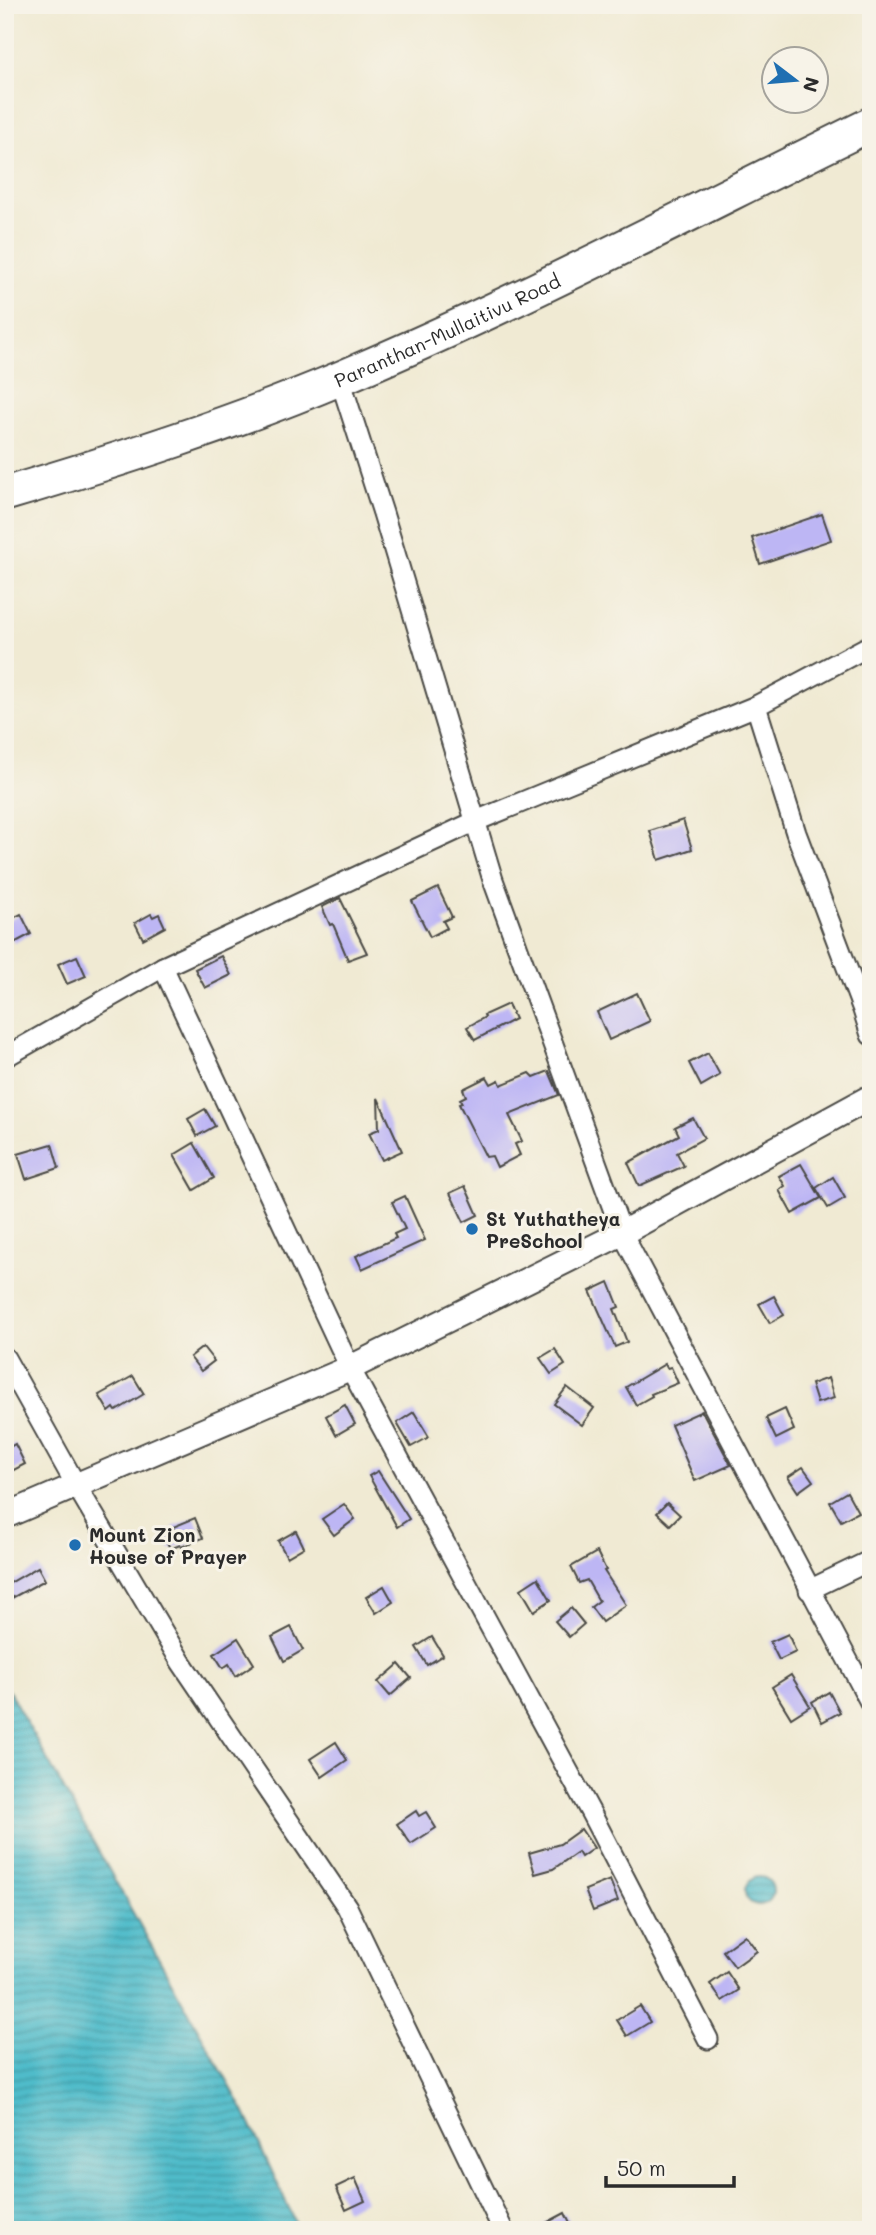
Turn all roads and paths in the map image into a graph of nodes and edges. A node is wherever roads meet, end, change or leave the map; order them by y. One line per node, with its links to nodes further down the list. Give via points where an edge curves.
1 (871, 124): 2 (highway, Paranthan-Mullaitivu Road)
2 (340, 379): 3 (highway, Paranthan-Mullaitivu Road, via 139,454); 6 (street)
3 (5, 494)
4 (871, 645): 5 (street)
5 (755, 706): 6 (street); 8 (street, via 796,833)
6 (476, 821): 7 (street); 11 (street, via 493,880)
7 (163, 967): 9 (street); 13 (street)
8 (871, 1035)
9 (5, 1057)
10 (871, 1097): 11 (street)
11 (622, 1233): 13 (street); 17 (street)
12 (5, 1358): 14 (street)
13 (350, 1368): 14 (street); 19 (street)
14 (76, 1485): 15 (street); 20 (street, via 181,1662 347,1907)
15 (5, 1516)
16 (871, 1560): 17 (street)
17 (809, 1590): 18 (street)
18 (871, 1704)
19 (708, 2039)
20 (503, 2230)

